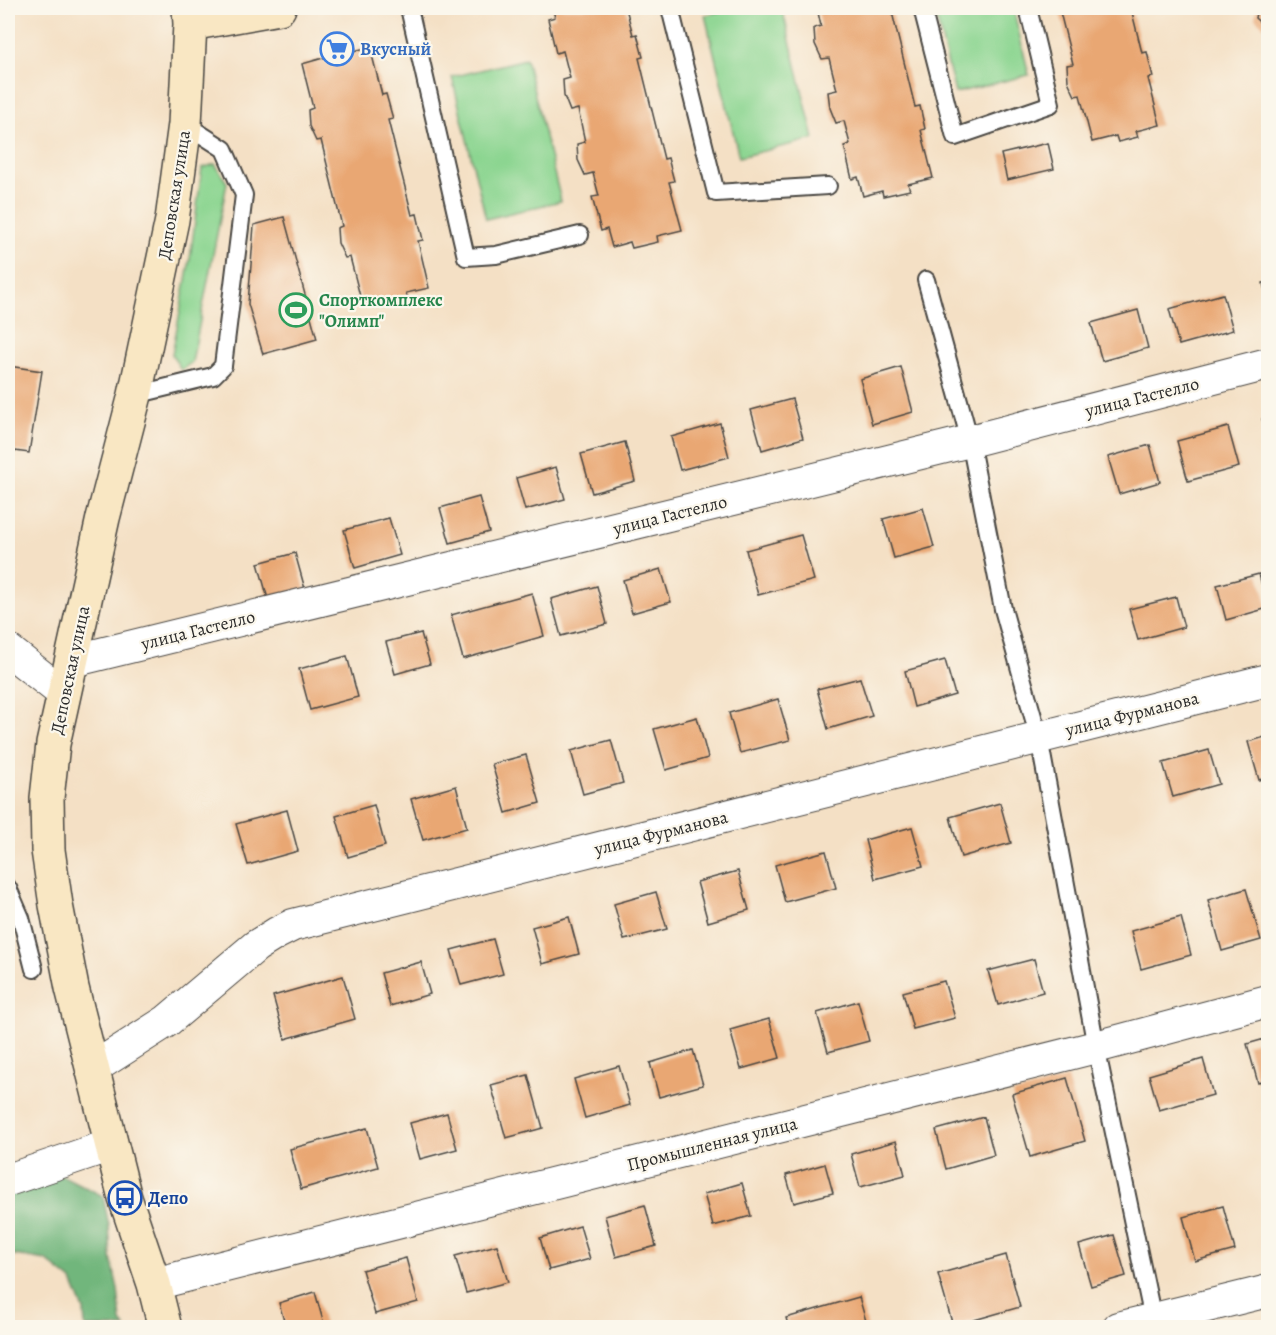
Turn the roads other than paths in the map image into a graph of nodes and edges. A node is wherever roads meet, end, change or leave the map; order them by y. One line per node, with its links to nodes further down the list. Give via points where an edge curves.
1 (279, 8): 6 (street)
2 (410, 8): 9 (lane, via 466,257 496,255)
3 (670, 8): 8 (lane, via 716,193)
4 (922, 8): 5 (lane, via 954,137 1052,104)
5 (1028, 8)
6 (189, 16): 7 (street, Деповская улица)
7 (185, 124): 12 (street, Деповская улица, via 172,220); 12 (lane, via 224,149 244,195 223,366 213,376)
8 (828, 186)
9 (580, 236)
10 (926, 280): 13 (lane)
11 (1269, 364): 13 (street, улица Гастелло)
12 (135, 395): 15 (street, Деповская улица, via 102,519)
13 (970, 441): 15 (street, улица Гастелло); 18 (lane, via 1003,609)
14 (8, 650): 17 (street)
15 (72, 661): 17 (street, Деповская улица)
16 (1269, 680): 18 (street, улица Фурманова)
17 (64, 694): 23 (street, Деповская улица, via 47,798 48,850 72,988)
18 (1039, 738): 22 (lane); 23 (street, улица Фурманова, via 293,925 256,946 166,1021)
19 (8, 888): 20 (lane, via 21,918)
20 (33, 969)
21 (1269, 1001): 22 (street, Промышленная улица)
22 (1096, 1047): 26 (street, Промышленная улица); 28 (lane)
23 (92, 1069): 24 (street, Деповская улица)
24 (111, 1145): 25 (street); 26 (street, Деповская улица)
25 (8, 1180)
26 (154, 1284): 29 (street, Деповская улица)
27 (1269, 1291): 28 (street)
28 (1153, 1323): 30 (street)
29 (165, 1328)
30 (1118, 1328)

